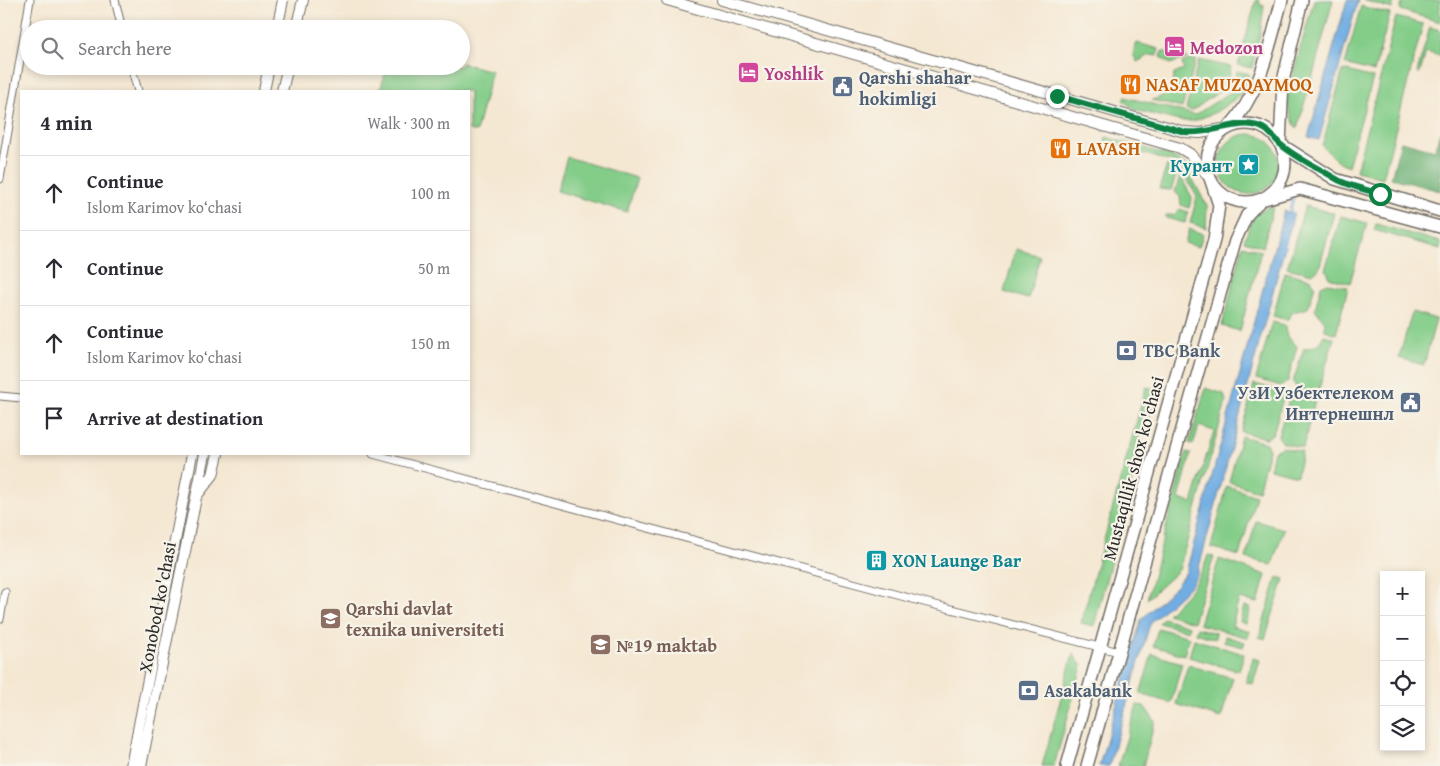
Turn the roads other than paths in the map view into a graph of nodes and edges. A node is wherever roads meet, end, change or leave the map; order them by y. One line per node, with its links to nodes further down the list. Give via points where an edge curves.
1 (30, 0): 9 (street)
2 (115, 0): 10 (street)
3 (283, 0): 11 (main road)
4 (302, 0): 12 (main road)
5 (667, 0): 22 (main road, via 1180,148 1198,162)
6 (722, 0): 20 (main road, via 1185,132)
7 (1282, 0): 20 (main road, via 1256,89 1249,104)
8 (1302, 0): 21 (main road, via 1283,81)
9 (27, 20)
10 (120, 20)
11 (279, 20)
12 (298, 20)
13 (20, 60): 23 (street)
14 (134, 75): 17 (street)
15 (268, 75): 18 (main road)
16 (286, 75): 19 (main road)
17 (138, 90)
18 (264, 90)
19 (282, 90)
20 (1228, 128): 21 (main road, via 1252,124 1268,131); 22 (main road, via 1219,135 1210,150 1207,167)
21 (1280, 144): 24 (main road, via 1285,156 1285,170 1272,192); 25 (main road, via 1335,179)
22 (1210, 178): 24 (main road, via 1216,188 1237,201); 36 (main road, Mustaqillik shox ko'chasi, via 1219,205 1214,240)
23 (0, 180)
24 (1261, 200): 26 (main road, via 1300,190); 37 (main road, Mustaqillik shox ko'chasi, via 1247,215 1235,241)
25 (1440, 211)
26 (1440, 227)
27 (0, 396): 28 (street)
28 (20, 398)
29 (192, 455): 38 (main road, Xonobod ko'chasi)
30 (205, 455): 33 (main road, Xonobod ko'chasi)
31 (218, 455): 33 (main road, via 213,475)
32 (377, 455): 36 (street)
33 (196, 497): 39 (main road, Xonobod ko'chasi)
34 (5, 592): 35 (street)
35 (0, 619)
36 (1102, 647): 37 (street); 40 (main road, Mustaqillik shox ko'chasi)
37 (1119, 652): 41 (main road, Mustaqillik shox ko'chasi)
38 (131, 766)
39 (141, 766)
40 (1067, 766)
41 (1087, 766)

